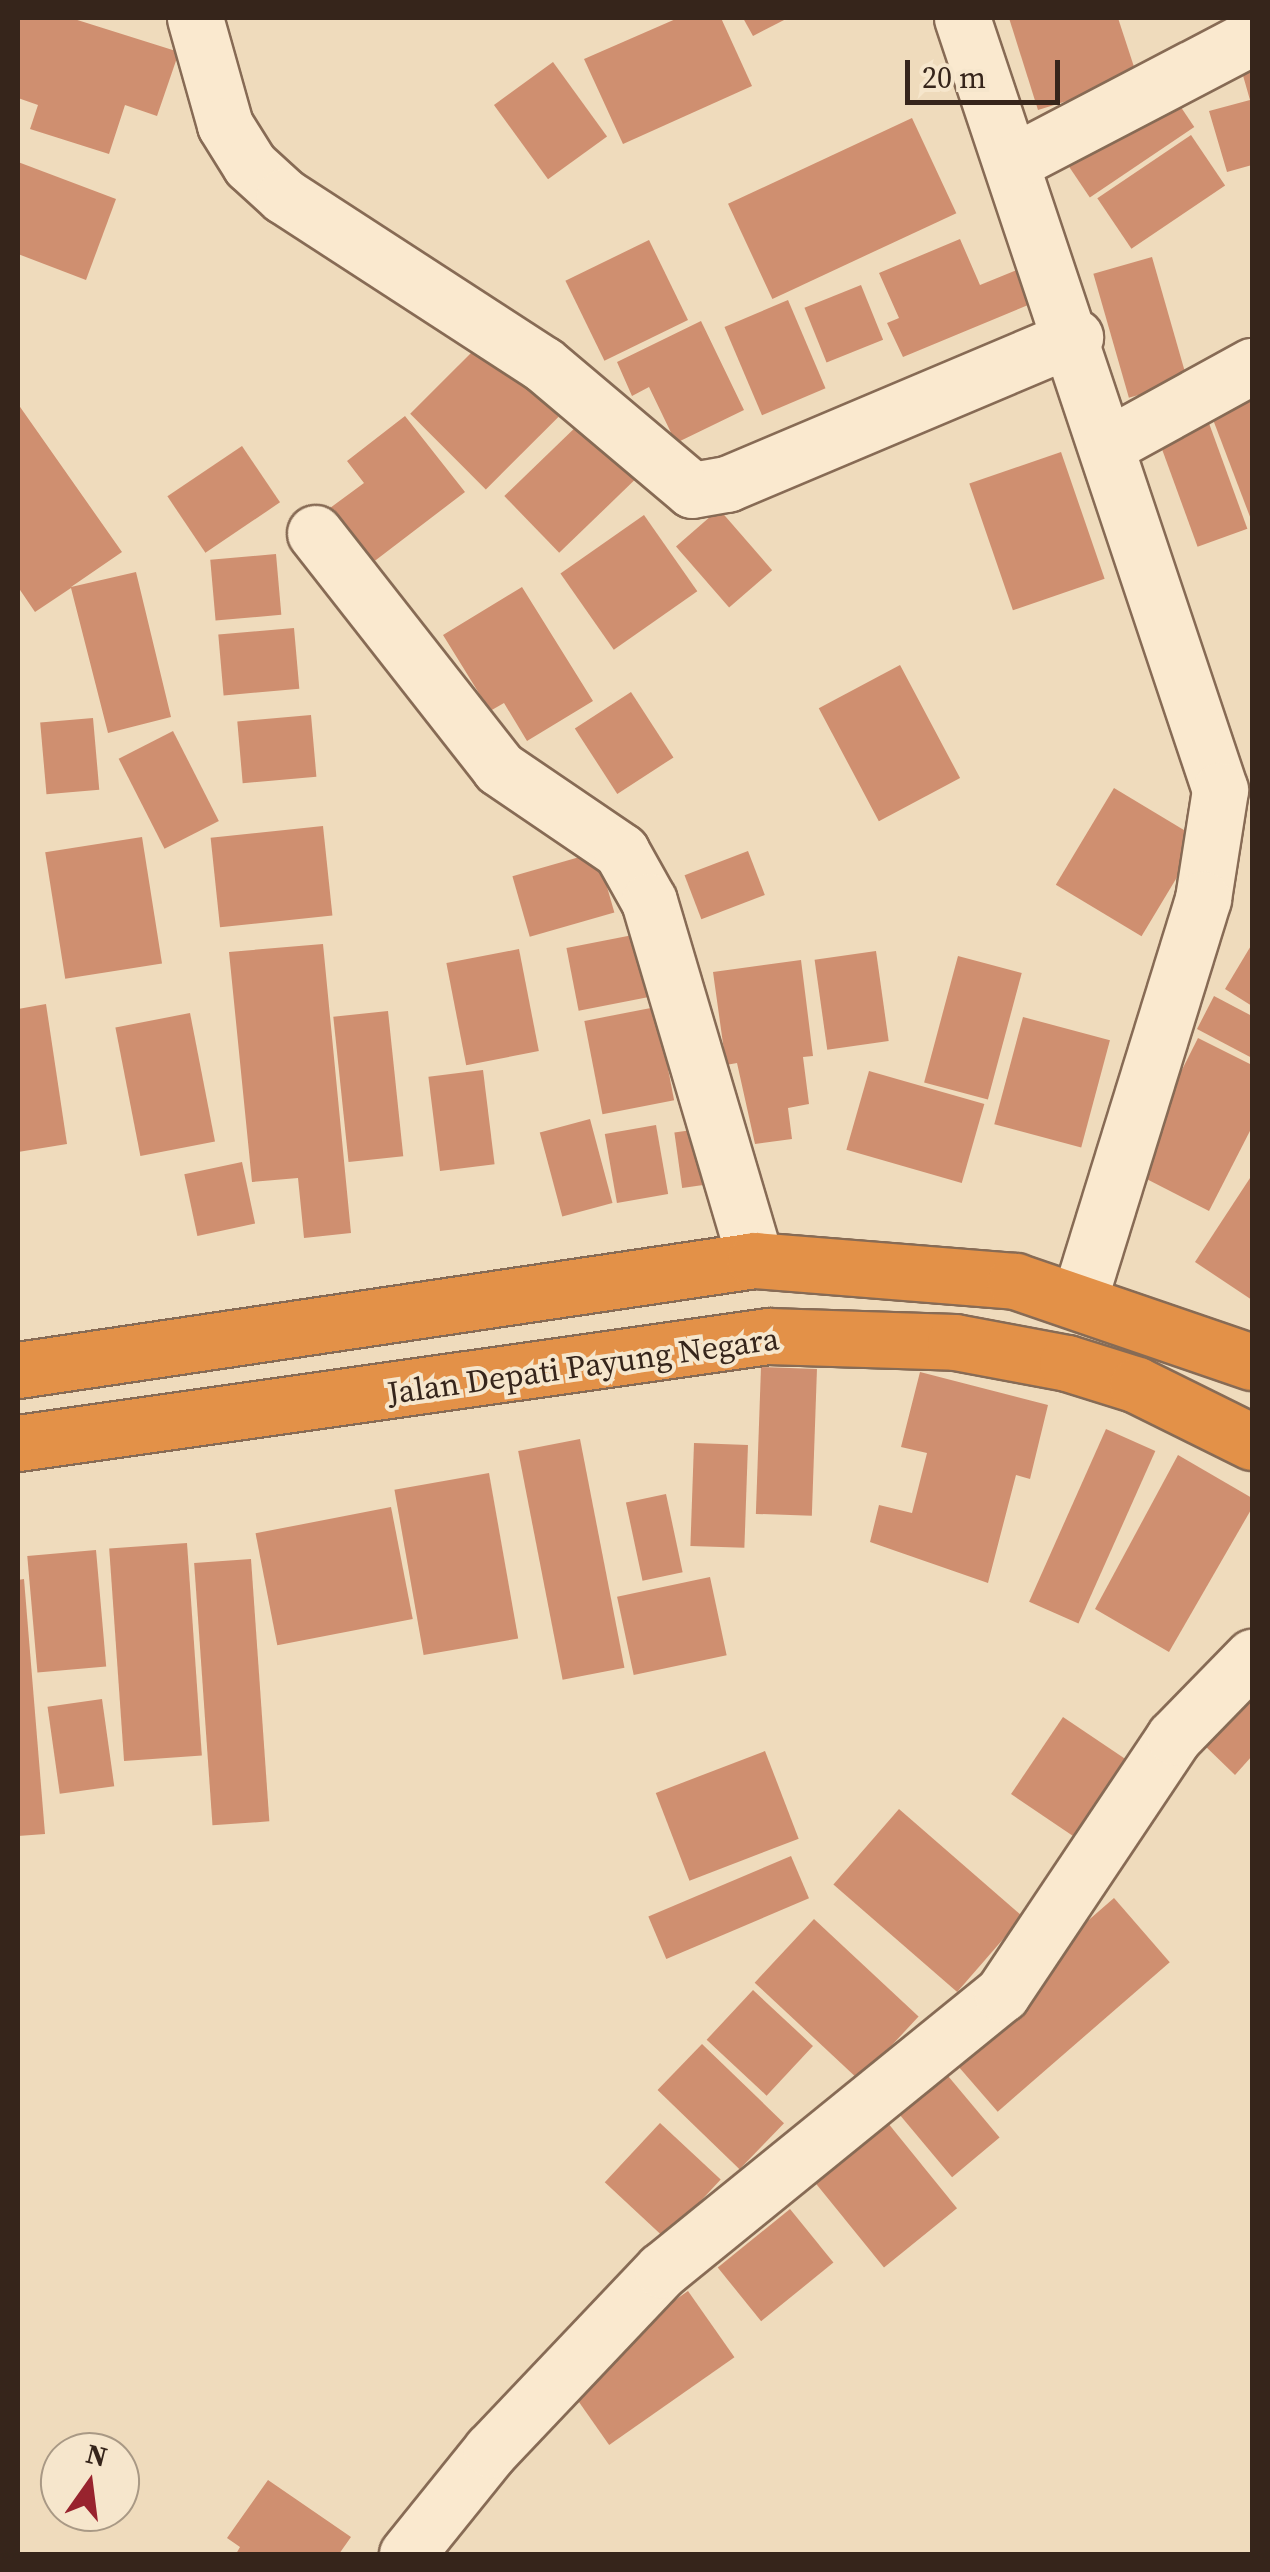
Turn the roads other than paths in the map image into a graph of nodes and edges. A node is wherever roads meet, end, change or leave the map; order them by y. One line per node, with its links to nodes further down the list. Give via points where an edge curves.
1 (196, 18): 5 (street, via 225,124 250,165 284,196 543,364 692,490 727,484)
2 (962, 18): 4 (street)
3 (1252, 38): 4 (street)
4 (1013, 162): 5 (street)
5 (1076, 337): 7 (street)
6 (1252, 366): 7 (street)
7 (1110, 444): 9 (street)
8 (316, 533): 10 (street, via 499,768 621,852 649,901)
9 (1236, 781): 11 (street)
10 (755, 1260): 11 (highway, via 932,1270); 13 (highway)
11 (1080, 1296): 12 (highway)
12 (1252, 1362)
13 (18, 1370)
14 (18, 1442): 15 (highway, Jalan Depati Payung Negara, via 768,1336 955,1342 1066,1363 1137,1384)
15 (1252, 1442)
16 (1252, 1657): 17 (street, via 1174,1737 1002,1994 662,2270 491,2450)
17 (407, 2554)

